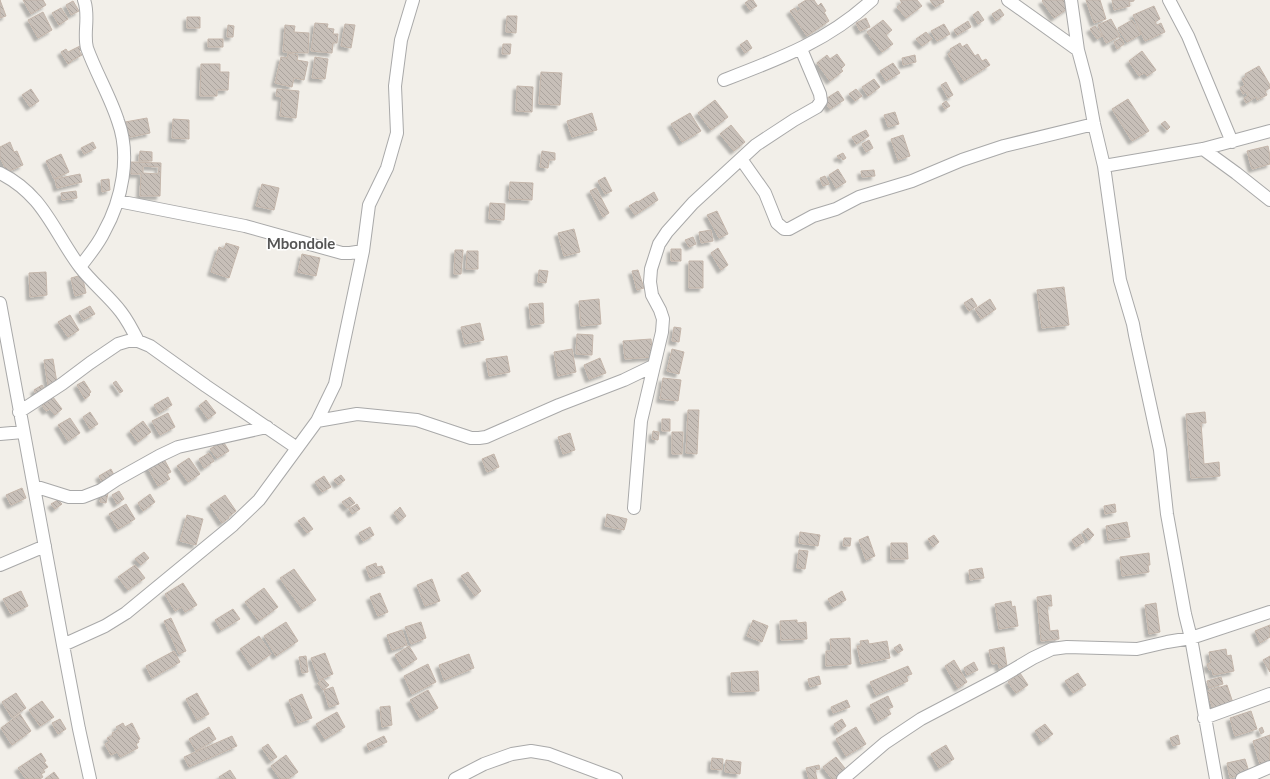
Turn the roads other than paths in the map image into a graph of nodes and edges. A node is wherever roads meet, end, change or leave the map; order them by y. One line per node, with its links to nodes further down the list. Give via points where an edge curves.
1 (84, 0): 18 (street, via 87,47 119,122 124,144)
2 (413, 0): 19 (street, via 401,40 395,86 397,133 387,168 369,204)
3 (872, 0): 7 (street, via 855,16)
4 (1008, 0): 8 (street)
5 (1071, 0): 8 (street)
6 (1169, 0): 12 (street, via 1188,36)
7 (801, 49): 9 (street); 14 (street, via 821,101 816,107 771,134)
8 (1078, 50): 10 (street)
9 (724, 80)
10 (1094, 124): 14 (street, via 1004,146 962,160 912,181 860,197 789,229 784,229 778,223 766,193); 15 (street)
11 (1270, 131): 12 (street)
12 (1232, 142): 13 (street)
13 (1203, 149): 15 (street); 17 (street)
14 (741, 159): 23 (street, via 693,203 659,244 651,269 650,282 652,295 663,319)
15 (1104, 166): 35 (street, via 1120,280 1133,324 1160,450 1167,514)
16 (0, 173): 20 (street, via 23,188 39,204)
17 (1270, 200)
18 (118, 201): 19 (street, via 245,226 342,253); 20 (street, via 104,233)
19 (363, 251): 25 (street, via 335,384)
20 (80, 267): 22 (street, via 121,312)
21 (0, 303): 24 (street)
22 (138, 341): 24 (street, via 118,344); 26 (street, via 150,346)
23 (653, 366): 25 (street, via 486,437 471,438 417,420 357,414); 31 (street, via 641,421)
24 (19, 412): 27 (street)
25 (317, 421): 29 (street)
26 (267, 427): 29 (street); 30 (street, via 178,447 101,490 83,497 69,497)
27 (23, 432): 28 (street); 30 (street)
28 (0, 434)
29 (297, 448): 36 (street, via 260,500 233,525 126,613 105,626)
30 (34, 486): 32 (street)
31 (634, 508)
32 (45, 546): 33 (street); 36 (street)
33 (0, 565)
34 (1270, 612): 35 (street)
35 (1191, 638): 38 (street); 43 (street, via 1137,649 1052,649 921,719 886,743)
36 (63, 645): 40 (street)
37 (1270, 694): 38 (street)
38 (1204, 718): 44 (street)
39 (1270, 767): 45 (street)
40 (90, 779)
41 (454, 779): 42 (street, via 484,764 512,754 531,751 549,754)
42 (616, 779)
43 (843, 779)
44 (1216, 779)
45 (1242, 779)

